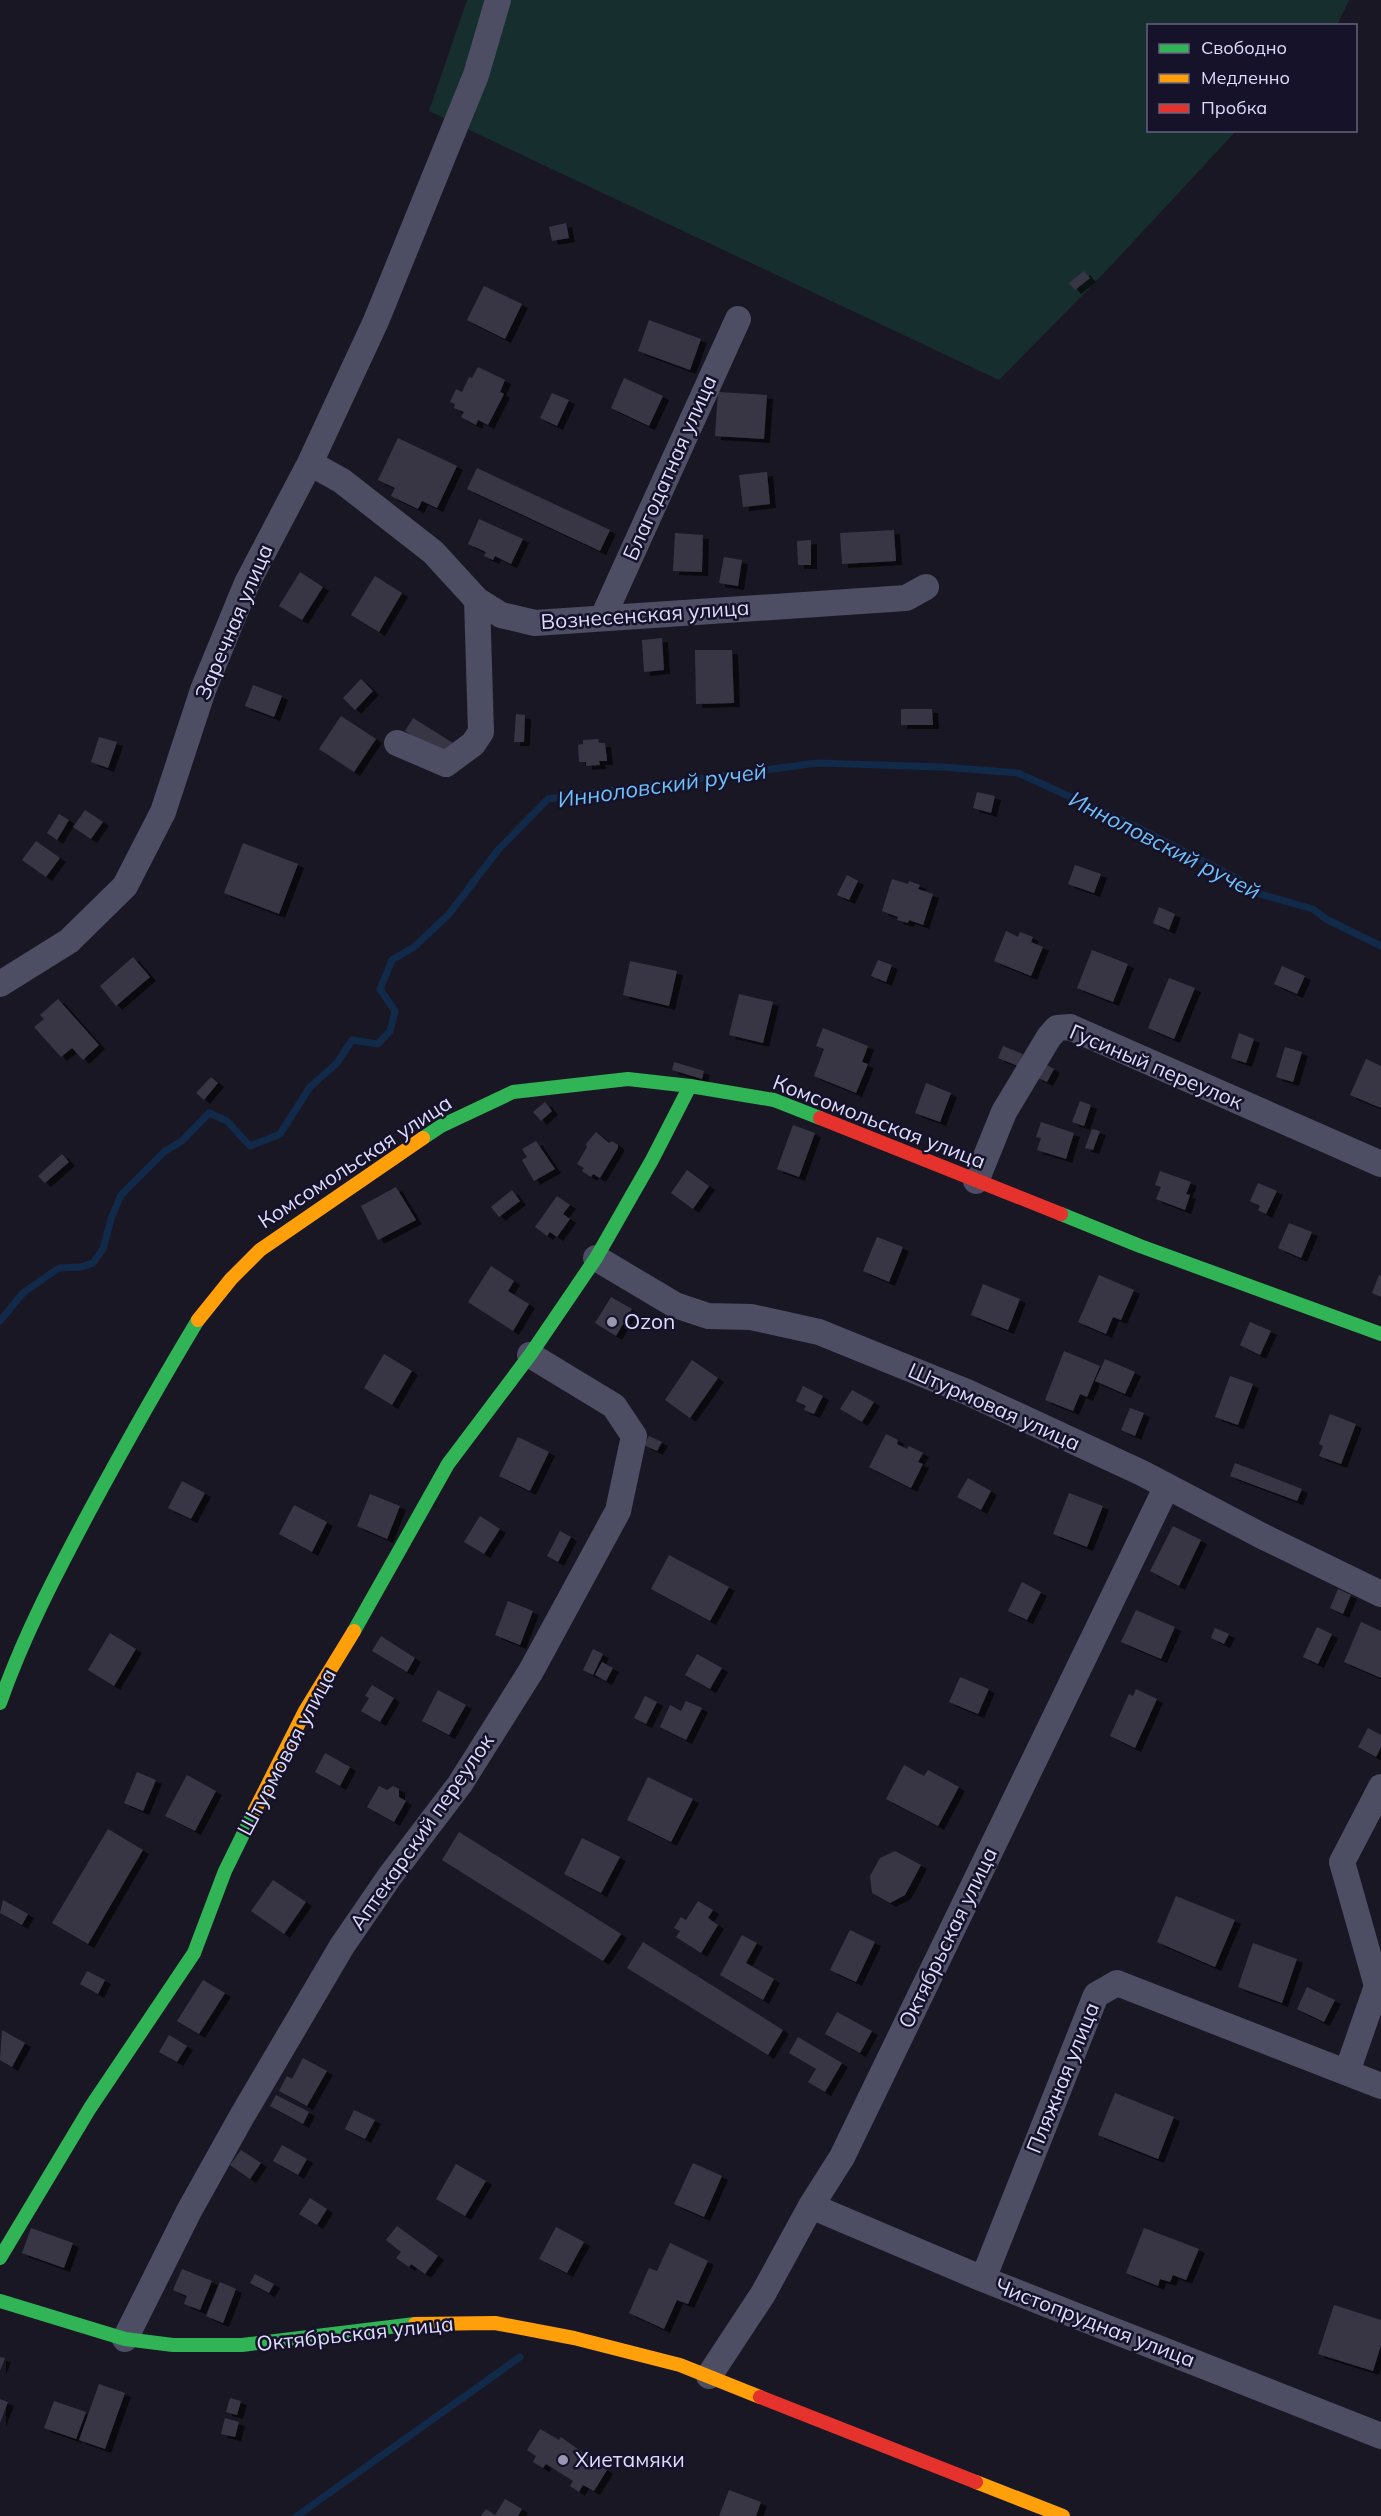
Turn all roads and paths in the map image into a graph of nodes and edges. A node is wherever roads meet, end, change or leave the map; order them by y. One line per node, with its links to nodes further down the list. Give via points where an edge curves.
1 (498, 0): 3 (street, Заречная улица, via 476,75 419,216 376,321)
2 (738, 319): 6 (street, Благодатная улица)
3 (310, 463): 5 (street, Вознесенская улица, via 342,481 433,552); 8 (street, Заречная улица, via 247,583 203,690 163,812 125,886 69,941)
4 (926, 587): 6 (street, Вознесенская улица, via 906,598)
5 (477, 600): 6 (street, Вознесенская улица, via 501,615 535,623); 7 (street, via 481,732 473,744 446,764)
6 (603, 617)
7 (398, 742)
8 (0, 984)
9 (690, 1086): 11 (street, Комсомольская улица, via 774,1100); 12 (street, Штурмовая улица); 17 (street, Комсомольская улица, via 627,1079 513,1092 441,1126 260,1250 198,1320 140,1417 58,1570 14,1663)
10 (1381, 1164): 11 (street, Гусиный переулок, via 1070,1027 1057,1028 1049,1037 1004,1112)
11 (976, 1181): 13 (street, Комсомольская улица)
12 (596, 1258): 14 (street, Штурмовая улица); 15 (street, Штурмовая улица, via 675,1305 708,1316 751,1317 819,1332 968,1392 1142,1473)
13 (1381, 1334)
14 (530, 1355): 22 (street, Штурмовая улица, via 448,1464 300,1721 225,1872 194,1953 90,2108); 25 (street, Аптекарский переулок, via 614,1406 634,1436 618,1511 519,1690 460,1784 342,1946 242,2115)
15 (1166, 1488): 16 (street, Штурмовая улица); 21 (street, Октябрьская улица, via 842,2157)
16 (1381, 1594)
17 (0, 1703)
18 (1381, 1787): 19 (street, via 1342,1862 1377,1986)
19 (1347, 2072): 20 (street, Пляжная улица); 23 (street, Пляжная улица, via 1117,1983 1096,1995)
20 (1381, 2086)
21 (811, 2206): 23 (street, Чистопрудная улица); 26 (street, Октябрьская улица, via 763,2294)
22 (0, 2258)
23 (983, 2279): 27 (street, Чистопрудная улица)
24 (0, 2301): 25 (street, Октябрьская улица)
25 (125, 2339): 26 (street, Октябрьская улица, via 173,2345 242,2344 424,2323 495,2323 574,2338 681,2365)
26 (709, 2376): 28 (street, Октябрьская улица)
27 (1378, 2429)
28 (1063, 2516)

